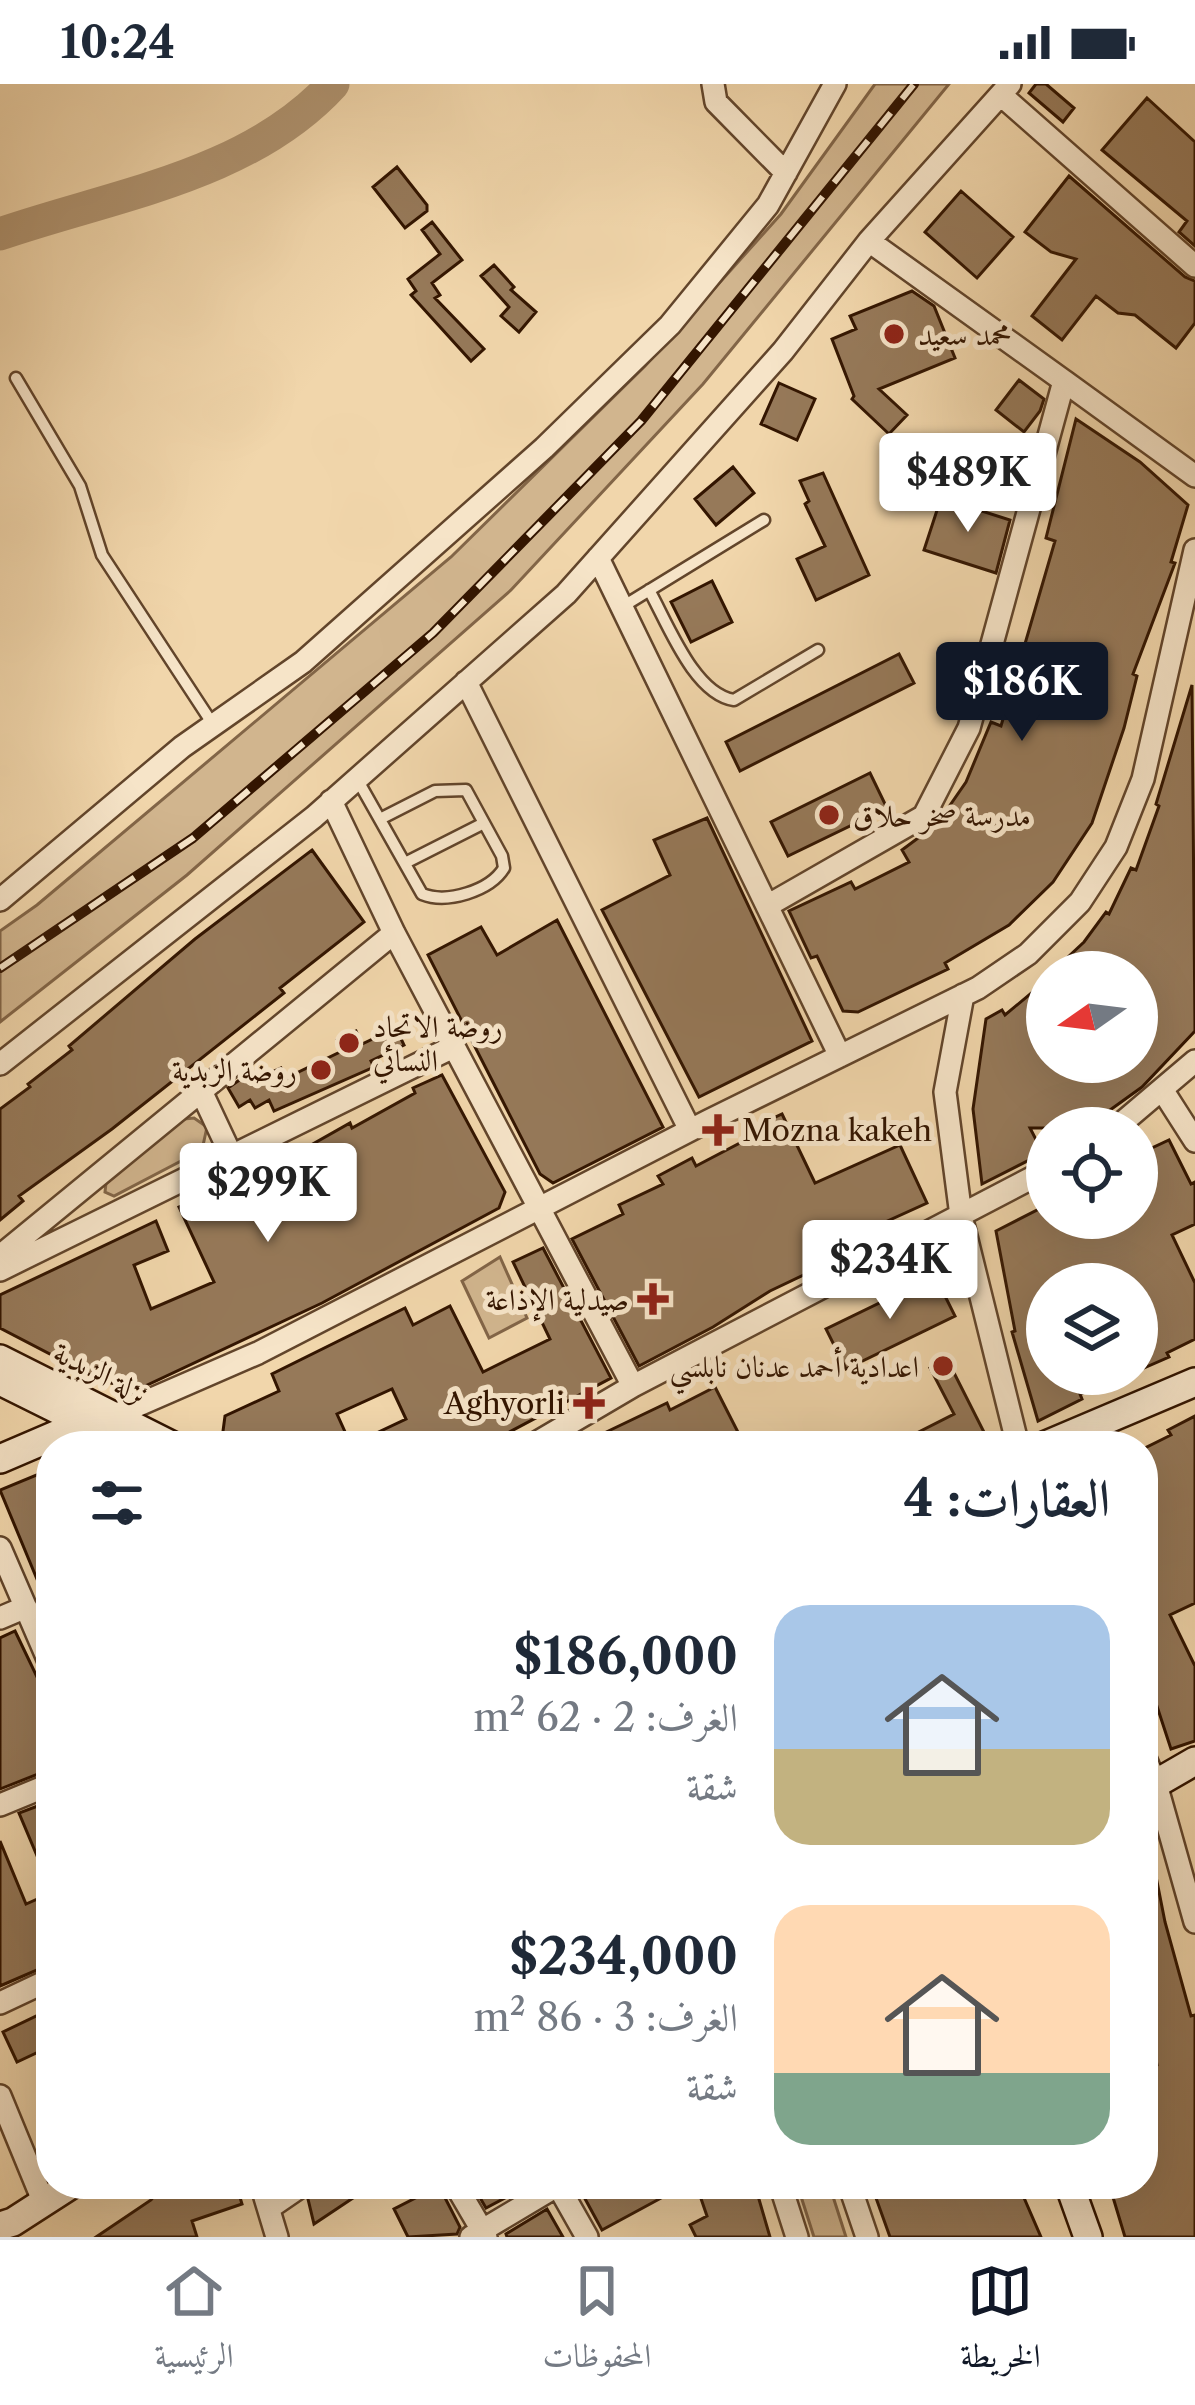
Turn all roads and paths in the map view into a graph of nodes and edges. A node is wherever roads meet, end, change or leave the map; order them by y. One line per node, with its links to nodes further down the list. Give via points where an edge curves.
1 (713, 84): 4 (street, via 716,102)
2 (835, 84): 4 (street)
3 (1005, 89): 5 (street); 6 (street)
4 (786, 173): 18 (street, via 670,326 303,662)
5 (869, 241): 8 (street); 12 (street, via 783,351)
6 (1195, 266)
7 (16, 378): 18 (lane, via 80,486 102,555)
8 (1064, 381): 9 (street); 25 (street, via 969,728 925,816)
9 (1195, 476)
10 (764, 520): 13 (lane)
11 (1195, 550): 15 (street)
12 (598, 558): 14 (street); 17 (street)
13 (649, 590): 14 (lane); 16 (lane, via 718,697 734,700)
14 (622, 607): 25 (street)
15 (1185, 638): 27 (street, via 1116,847 1080,902 1028,954)
16 (818, 650)
17 (466, 682): 19 (street); 35 (street)
18 (214, 727): 24 (street)
19 (357, 779): 20 (street); 21 (lane)
20 (331, 802): 26 (street); 31 (street)
21 (380, 819): 22 (lane, via 448,788 466,790); 23 (lane)
22 (484, 823): 23 (lane); 23 (lane, via 502,856 497,879 436,899 422,893)
23 (405, 863)
24 (0, 900)
25 (767, 906): 29 (street)
26 (394, 933): 28 (street); 33 (street)
27 (963, 995): 29 (street); 40 (street, via 945,1092)
28 (453, 1047): 37 (street); 39 (street)
29 (840, 1056): 35 (street)
30 (1195, 1061): 32 (street)
31 (0, 1064)
32 (1163, 1090): 34 (street); 36 (street)
33 (201, 1091): 37 (street); 41 (street)
34 (1142, 1107)
35 (690, 1130): 39 (street)
36 (1195, 1141)
37 (232, 1157): 42 (street)
38 (1026, 1181): 40 (street)
39 (538, 1210): 46 (street); 47 (street, via 258,1353)
40 (961, 1216): 46 (street); 51 (street)
41 (0, 1256)
42 (0, 1270)
43 (0, 1359): 47 (main road, نزلة الزبدية)
44 (0, 1381): 48 (main road, نزلة الزبدية)
45 (1195, 1382): 52 (main road)
46 (633, 1386): 50 (street)
47 (113, 1416): 49 (main road, نزلة الزبدية)
48 (64, 1431)
49 (143, 1431)
50 (556, 1431)
51 (1014, 1431)
52 (1079, 1431)
53 (36, 1446): 54 (main road)
54 (0, 1459)
55 (0, 1548): 56 (street)
56 (26, 1607): 57 (street); 58 (street)
57 (0, 1618)
58 (36, 1631)
59 (1195, 1761): 60 (main road)
60 (1158, 1783)
61 (36, 1790): 62 (street)
62 (0, 1805)
63 (1158, 1814): 64 (street)
64 (1195, 1922)
65 (36, 1986): 66 (street)
66 (0, 2003)
67 (0, 2096): 68 (street)
68 (36, 2184)
69 (42, 2199): 79 (street)
70 (50, 2199): 79 (main road)
71 (266, 2199): 80 (street)
72 (282, 2199): 80 (street)
73 (462, 2199): 82 (street)
74 (535, 2199): 82 (street)
75 (566, 2199): 84 (street)
76 (785, 2199): 85 (street)
77 (854, 2199): 86 (street)
78 (1074, 2199): 87 (main road)
79 (44, 2203): 81 (main road)
80 (269, 2208): 83 (street)
81 (0, 2227)
82 (480, 2235)
83 (277, 2237)
84 (587, 2237)
85 (797, 2237)
86 (867, 2237)
87 (1088, 2237)

